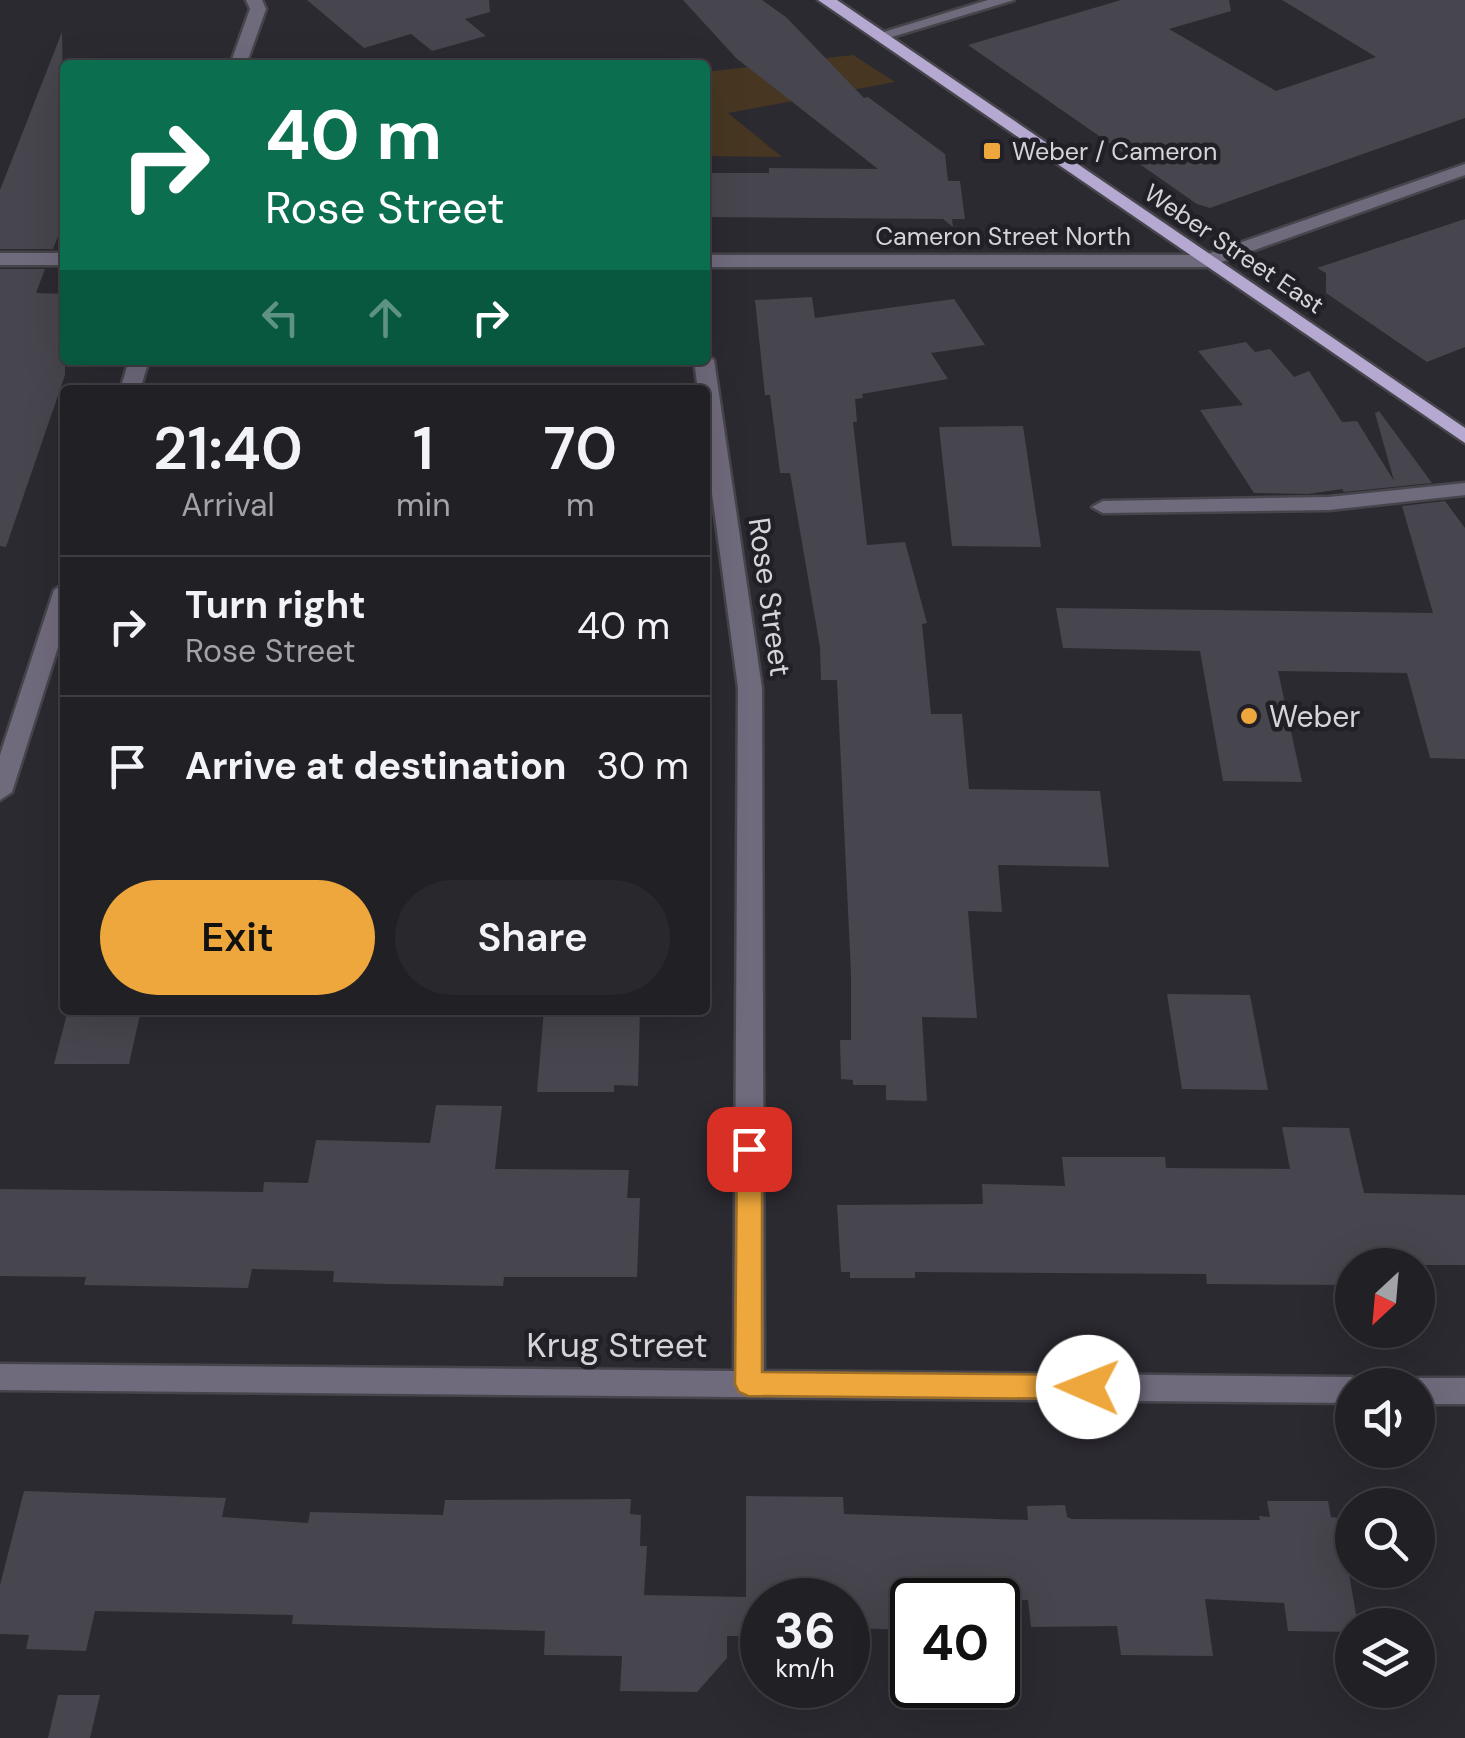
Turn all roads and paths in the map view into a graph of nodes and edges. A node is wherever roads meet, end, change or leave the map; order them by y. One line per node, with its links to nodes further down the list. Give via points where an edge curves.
1 (254, 0): 5 (street, via 258,9)
2 (826, 0): 4 (main road, Weber Street East)
3 (1006, 0): 4 (street)
4 (879, 36): 10 (main road, Weber Street East)
5 (240, 60)
6 (1465, 169): 10 (street, Cameron Street North)
7 (0, 259): 8 (street)
8 (60, 259)
9 (710, 261): 10 (street, Cameron Street North)
10 (1208, 261): 12 (main road, Weber Street East)
11 (710, 403): 18 (street, Rose Street, via 750,688)
12 (1465, 437)
13 (1465, 489): 14 (street, via 1378,502)
14 (1102, 507)
15 (60, 606): 16 (street)
16 (0, 792)
17 (0, 1377): 18 (street, Krug Street)
18 (748, 1384): 19 (street, Krug Street)
19 (1335, 1390)
20 (1435, 1390): 21 (street)
21 (1465, 1391)

